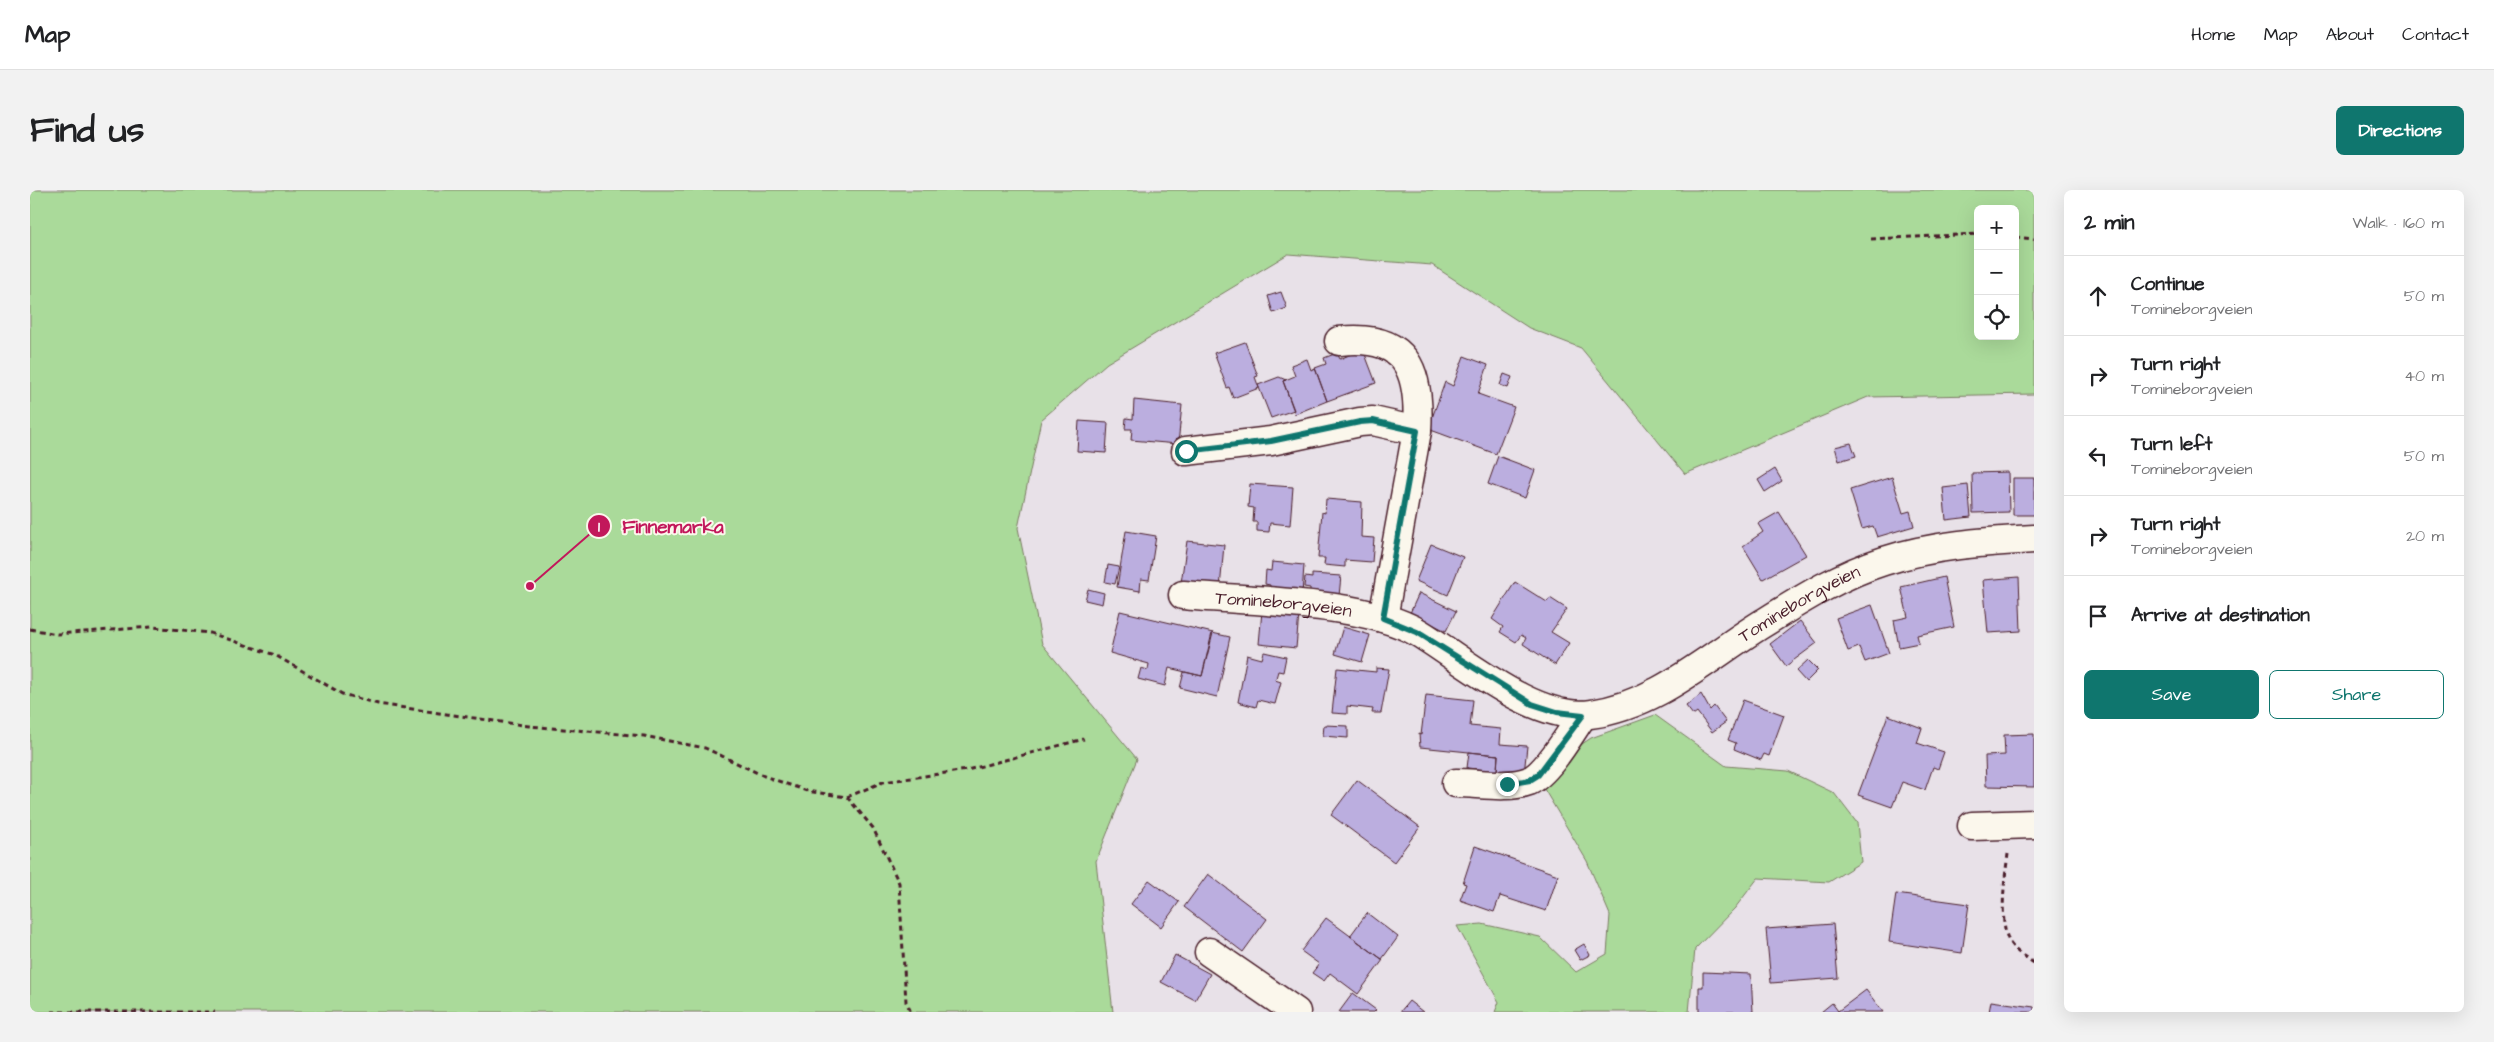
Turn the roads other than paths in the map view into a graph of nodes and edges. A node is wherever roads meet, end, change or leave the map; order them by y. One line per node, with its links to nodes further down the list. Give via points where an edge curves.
1 (1339, 340): 2 (street, via 1372,340 1386,344 1401,356 1417,386)
2 (1417, 431): 3 (street, via 1381,422 1360,422 1271,441); 6 (street)
3 (1186, 451)
4 (2034, 539): 7 (street, Tomineborgveien, via 1945,546 1881,561 1814,593 1763,623 1683,678 1633,704)
5 (1183, 595): 6 (street, Tomineborgveien, via 1297,604)
6 (1383, 618): 7 (street, Tomineborgveien, via 1417,632 1532,704 1557,712)
7 (1583, 715): 8 (street, via 1544,769 1530,780 1507,784)
8 (1456, 783)
9 (2024, 825): 10 (street)
10 (1972, 826)
11 (1209, 952): 12 (street)
12 (1296, 1012)

